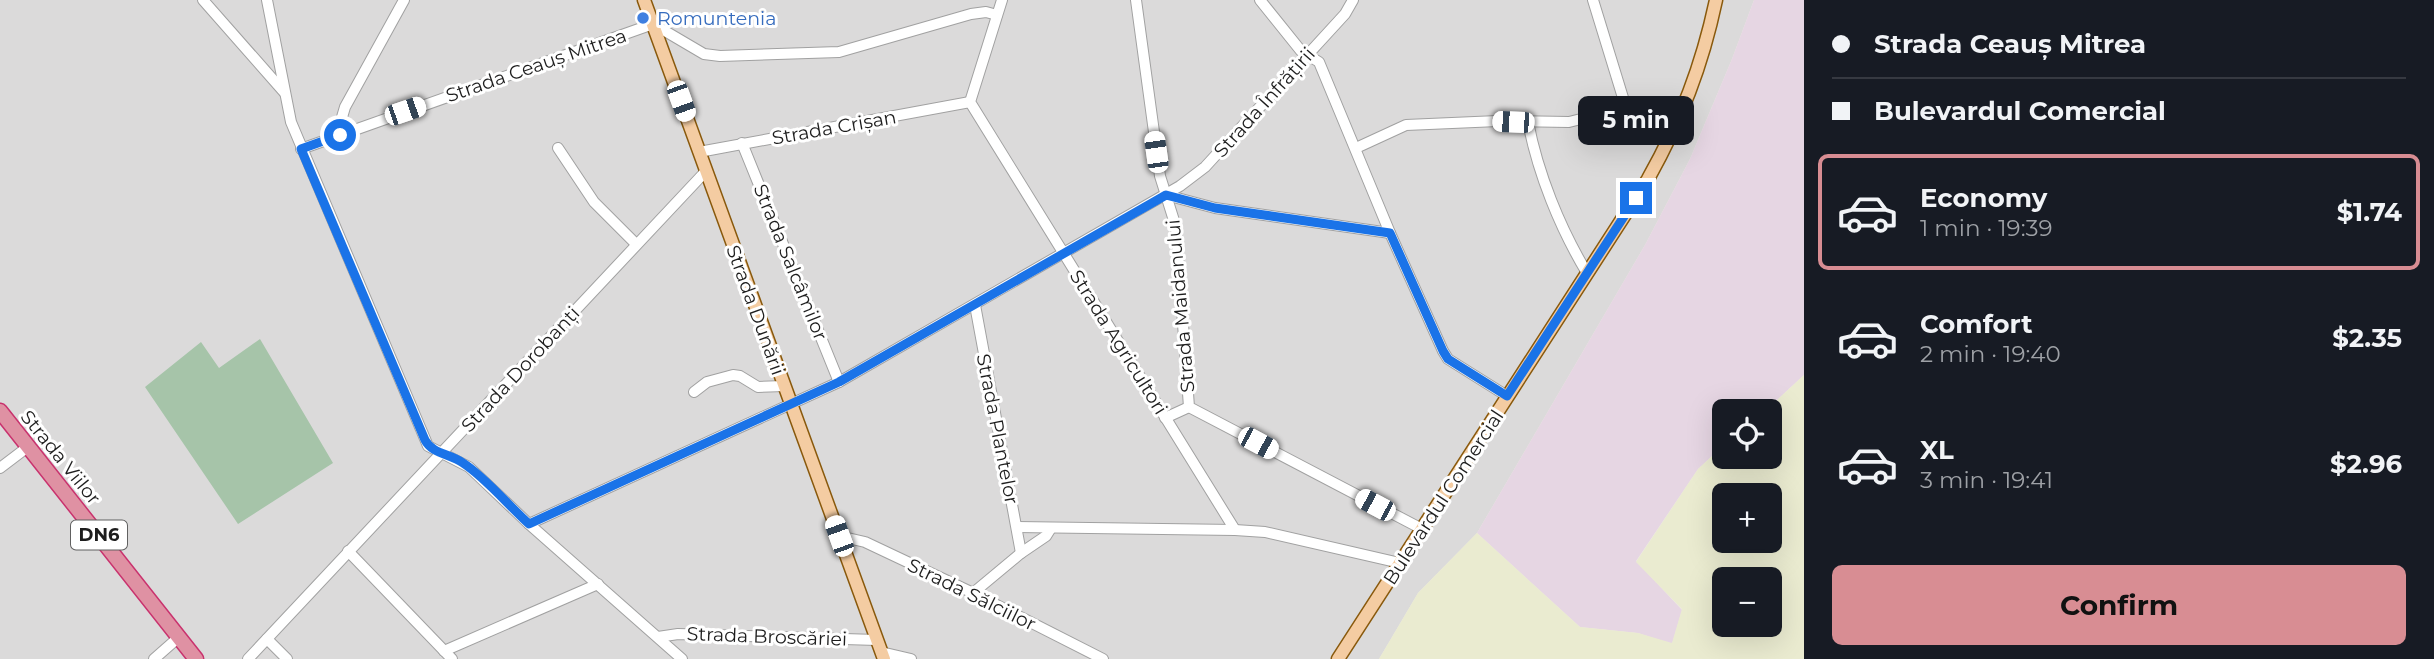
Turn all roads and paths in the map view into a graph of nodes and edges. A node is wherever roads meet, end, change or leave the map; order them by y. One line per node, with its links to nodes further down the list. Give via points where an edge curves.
1 (203, 0): 14 (street)
2 (267, 0): 14 (street)
3 (404, 0): 19 (street, via 345,107)
4 (644, 0): 12 (main road, Strada Dunării)
5 (1002, 0): 11 (street)
6 (1136, 0): 26 (street, Strada Maidanului)
7 (1261, 0): 13 (street)
8 (1353, 0): 13 (street, Strada Înfrățirii)
9 (1593, 0): 16 (street)
10 (1716, 0): 17 (main road, Bulevardul Comercial)
11 (997, 15): 12 (street, via 978,12 839,52 720,56 704,54); 15 (street)
12 (653, 24): 19 (street, Strada Ceauș Mitrea); 24 (main road, Strada Dunării)
13 (1306, 55): 23 (street, via 1319,62); 26 (street, Strada Înfrățirii, via 1205,167)
14 (285, 93): 22 (street)
15 (970, 102): 20 (street, Strada Crișan); 29 (street, Strada Agricultori)
16 (1625, 103): 17 (street, via 1632,120); 18 (street, via 1569,122)
17 (1680, 120): 30 (main road, Bulevardul Comercial)
18 (1528, 122): 23 (street, via 1406,125); 30 (street, via 1538,163)
19 (340, 135): 22 (street, Strada Ceauș Mitrea)
20 (742, 144): 24 (street, Strada Crișan); 32 (street, Strada Salcâmilor)
21 (558, 148): 28 (street, via 594,202)
22 (301, 149): 41 (street, via 425,440 432,450)
23 (1356, 149): 27 (street)
24 (699, 152): 25 (main road, Strada Dunării)
25 (706, 171): 28 (street, Strada Dorobanți); 33 (main road, Strada Dunării)
26 (1166, 195): 27 (street); 29 (street, Strada Înfrățirii); 37 (street, Strada Maidanului, via 1176,226)
27 (1390, 233): 35 (street, via 1448,359)
28 (636, 244): 41 (street, Strada Dorobanți)
29 (1064, 254): 31 (street, Strada Înfrățirii); 39 (street, Strada Agricultori)
30 (1587, 273): 35 (main road, Bulevardul Comercial)
31 (975, 305): 32 (street, Strada Înfrățirii); 44 (street, Strada Plantelor)
32 (839, 382): 36 (street, Strada Înfrățirii)
33 (784, 386): 34 (street, via 758,387 733,375 706,382); 36 (main road, Strada Dunării)
34 (694, 392)
35 (1507, 396): 46 (main road, Bulevardul Comercial)
36 (791, 405): 43 (street, Strada Înfrățirii); 48 (main road, Strada Dunării)
37 (1189, 407): 39 (street); 46 (street, Strada Maidanului)
38 (0, 411): 40 (highway, Strada Viilor / DN6)
39 (1165, 418): 47 (street, Strada Agricultori)
40 (29, 446): 42 (street); 55 (highway, Strada Viilor / DN6)
41 (442, 453): 43 (street, via 468,467); 49 (street, Strada Dorobanți)
42 (0, 468)
43 (529, 524): 52 (street)
44 (1017, 527): 45 (street); 50 (street, Strada Plantelor)
45 (1051, 528): 47 (street); 50 (street)
46 (1422, 529): 51 (main road, Bulevardul Comercial)
47 (1236, 530): 51 (street, via 1265,532)
48 (839, 536): 53 (street, Strada Sălciilor, via 865,542); 57 (main road, Strada Dunării)
49 (348, 551): 56 (street, Strada Dorobanți); 58 (street)
50 (1021, 553): 53 (street)
51 (1400, 563): 66 (main road, Bulevardul Comercial)
52 (598, 584): 54 (street); 58 (street)
53 (973, 593): 65 (street, Strada Sălciilor)
54 (658, 637): 57 (street, Strada Broscăriei, via 678,634); 63 (street)
55 (179, 638): 59 (street); 60 (highway, Strada Viilor / DN6)
56 (267, 639): 61 (street, Strada Dorobanți); 62 (street)
57 (880, 650): 64 (street, Strada Broscăriei)
58 (448, 655)
59 (154, 659)
60 (196, 659)
61 (248, 659)
62 (287, 659)
63 (682, 659)
64 (911, 659)
65 (1103, 659)
66 (1338, 659)

